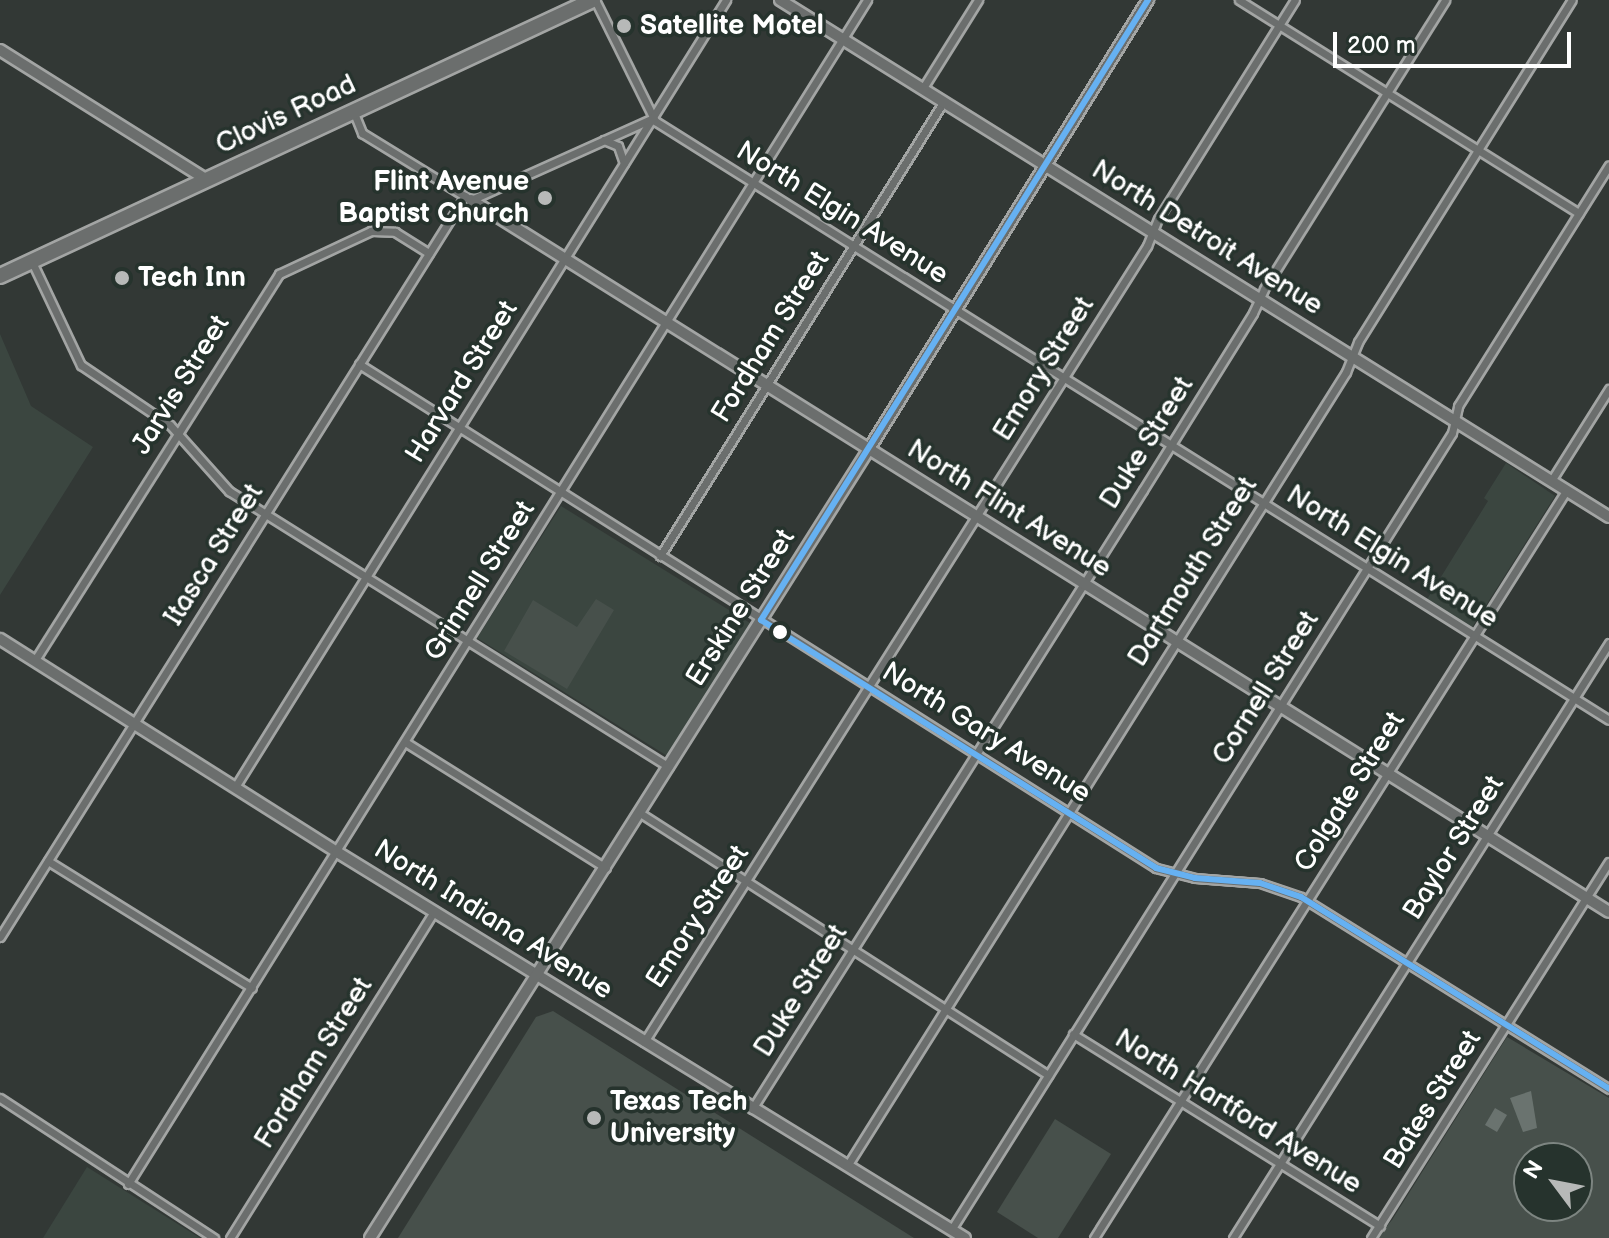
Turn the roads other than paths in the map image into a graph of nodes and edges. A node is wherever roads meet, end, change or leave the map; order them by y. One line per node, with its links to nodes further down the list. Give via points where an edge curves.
1 (594, 0): 17 (highway, Clovis Road); 18 (street)
2 (726, 0): 18 (street, Harvard Street)
3 (780, 0): 12 (street, North Detroit Avenue)
4 (867, 0): 12 (street, Grinnell Street)
5 (978, 0): 14 (street)
6 (1148, 0): 22 (street, Erskine Street)
7 (1239, 0): 11 (street)
8 (1295, 0): 11 (street, Emory Street)
9 (1445, 0): 15 (street, Duke Street)
10 (1572, 0): 20 (street, Dartmouth Street)
11 (1280, 25): 15 (street); 28 (street, Emory Street)
12 (842, 38): 14 (street, North Detroit Avenue); 25 (street, Grinnell Street)
13 (0, 50): 24 (street)
14 (923, 88): 16 (street, North Detroit Avenue)
15 (1387, 92): 20 (street); 34 (street, Duke Street)
16 (944, 101): 22 (street, North Detroit Avenue); 29 (street, Fordham Street)
17 (354, 113): 24 (highway, Clovis Road); 26 (street, North Flint Avenue, via 362,133)
18 (653, 118): 19 (street); 21 (street, Harvard Street); 25 (street, North Elgin Avenue)
19 (604, 140): 21 (street, via 621,149); 26 (street)
20 (1478, 150): 27 (street); 37 (street, Dartmouth Street)
21 (624, 165): 31 (street, Harvard Street)
22 (1046, 165): 28 (street, North Detroit Avenue); 35 (street, Erskine Street)
23 (1609, 165): 27 (street, Cornell Street)
24 (207, 180): 32 (highway, Clovis Road)
25 (752, 184): 29 (street, North Elgin Avenue); 36 (street, Grinnell Street)
26 (468, 198): 30 (street, Itasca Street); 31 (street, North Flint Avenue)
27 (1579, 213): 42 (street, Cornell Street, via 1458,406)
28 (1153, 233): 34 (street, North Detroit Avenue); 39 (street, Emory Street)
29 (854, 247): 35 (street, North Elgin Avenue); 40 (street, Fordham Street)
30 (429, 253): 38 (street, Itasca Street); 44 (street, Jarvis Street, via 395,232 371,231 279,274)
31 (565, 259): 36 (street, North Flint Avenue); 43 (street, Harvard Street)
32 (31, 262): 33 (highway, Clovis Road); 44 (street, via 81,365)
33 (0, 276)
34 (1259, 299): 37 (street, North Detroit Avenue); 45 (street, Duke Street)
35 (956, 311): 39 (street, North Elgin Avenue); 46 (street, Erskine Street)
36 (667, 322): 40 (street, North Flint Avenue); 49 (street, Grinnell Street)
37 (1352, 357): 42 (street, North Detroit Avenue); 50 (street, Dartmouth Street)
38 (359, 364): 43 (street, North Gary Avenue); 51 (street, Itasca Street)
39 (1064, 378): 45 (street, North Elgin Avenue); 52 (street, Emory Street)
40 (765, 385): 46 (street, North Flint Avenue); 54 (street, Fordham Street)
41 (1609, 389): 47 (street)
42 (1455, 421): 47 (street, North Detroit Avenue); 55 (street, Cornell Street)
43 (460, 427): 49 (street, North Gary Avenue); 56 (street, Harvard Street)
44 (178, 433): 51 (street, via 217,481); 64 (street, Jarvis Street)
45 (1171, 445): 50 (street, North Elgin Avenue); 57 (street, Duke Street)
46 (869, 449): 52 (street, North Flint Avenue); 58 (street, Erskine Street)
47 (1551, 481): 48 (street, North Detroit Avenue)
48 (1566, 491): 53 (street, North Detroit Avenue); 59 (street, Colgate Street)
49 (560, 492): 54 (street, North Gary Avenue); 62 (street, Grinnell Street)
50 (1263, 502): 55 (street, North Elgin Avenue); 61 (street, Dartmouth Street)
51 (265, 515): 56 (street); 69 (street, Itasca Street)
52 (977, 516): 57 (street, North Flint Avenue); 65 (street, Emory Street)
53 (1609, 517)
54 (660, 556): 58 (street, North Gary Avenue)
55 (1368, 568): 59 (street, North Elgin Avenue); 67 (street, Cornell Street)
56 (367, 577): 62 (street); 74 (street, Harvard Street)
57 (1084, 584): 61 (street, North Flint Avenue); 71 (street, Duke Street)
58 (761, 620): 65 (street, North Gary Avenue); 72 (street, Erskine Street)
59 (1475, 635): 66 (street, North Elgin Avenue); 73 (street, Colgate Street)
60 (0, 639): 64 (street, North Indiana Avenue)
61 (1176, 641): 67 (street, North Flint Avenue); 76 (street, Dartmouth Street)
62 (468, 642): 70 (street, Grinnell Street); 72 (street)
63 (1609, 643): 66 (street, Baylor Street)
64 (35, 660): 69 (street, North Indiana Avenue)
65 (870, 688): 71 (street, North Gary Avenue); 83 (street, Emory Street)
66 (1575, 698): 68 (street, North Elgin Avenue); 77 (street, Baylor Street)
67 (1281, 707): 73 (street, North Flint Avenue); 82 (street, Cornell Street)
68 (1609, 720)
69 (134, 723): 74 (street, North Indiana Avenue); 79 (street, Itasca Street)
70 (405, 742): 78 (street, Grinnell Street); 81 (street)
71 (976, 755): 76 (street, North Gary Avenue); 89 (street, Duke Street)
72 (669, 767): 75 (street, Erskine Street)
73 (1388, 773): 77 (street, North Flint Avenue); 85 (street, Colgate Street)
74 (235, 787): 78 (street, North Indiana Avenue)
75 (640, 813): 81 (street, Erskine Street); 83 (street)
76 (1069, 813): 82 (street, North Gary Avenue, via 1156,868); 93 (street, Dartmouth Street)
77 (1488, 836): 84 (street, North Flint Avenue); 90 (street, Baylor Street)
78 (337, 852): 86 (street, North Indiana Avenue); 92 (street, Grinnell Street)
79 (48, 861): 88 (street, Itasca Street); 92 (street)
80 (1609, 862): 84 (street, Bates Street)
81 (606, 868): 91 (street, Erskine Street)
82 (1175, 874): 85 (street, North Gary Avenue, via 1260,883); 95 (street, Cornell Street)
83 (745, 883): 89 (street); 96 (street, Emory Street)
84 (1587, 898): 87 (street, North Flint Avenue); 94 (street, Bates Street)
85 (1306, 900): 90 (street, North Gary Avenue); 100 (street, Colgate Street)
86 (434, 912): 91 (street, North Indiana Avenue); 108 (street, Fordham Street)
87 (1609, 912)
88 (0, 937)
89 (852, 951): 93 (street); 101 (street, Duke Street)
90 (1407, 962): 94 (street, North Gary Avenue); 102 (street, Baylor Street)
91 (537, 975): 96 (street, North Indiana Avenue); 109 (street, Erskine Street)
92 (252, 988): 104 (street, Grinnell Street)
93 (945, 1010): 97 (street); 103 (street, Dartmouth Street)
94 (1506, 1024): 98 (street, North Gary Avenue); 105 (street, Bates Street)
95 (1073, 1034): 97 (street, Cornell Street); 100 (street, North Hartford Avenue)
96 (644, 1042): 101 (street, North Indiana Avenue)
97 (1048, 1075): 106 (street, Cornell Street)
98 (1608, 1085)
99 (0, 1098): 104 (street)
100 (1179, 1101): 102 (street, North Hartford Avenue); 111 (street, Colgate Street)
101 (752, 1109): 103 (street, North Indiana Avenue)
102 (1280, 1164): 105 (street, North Hartford Avenue); 112 (street, Baylor Street)
103 (847, 1166): 106 (street, North Indiana Avenue)
104 (128, 1184): 107 (street)
105 (1380, 1226): 113 (street, Bates Street)
106 (951, 1230): 110 (street, North Indiana Avenue)
107 (214, 1238)
108 (230, 1238)
109 (370, 1238)
110 (965, 1238)
111 (1094, 1238)
112 (1233, 1238)
113 (1371, 1238)

